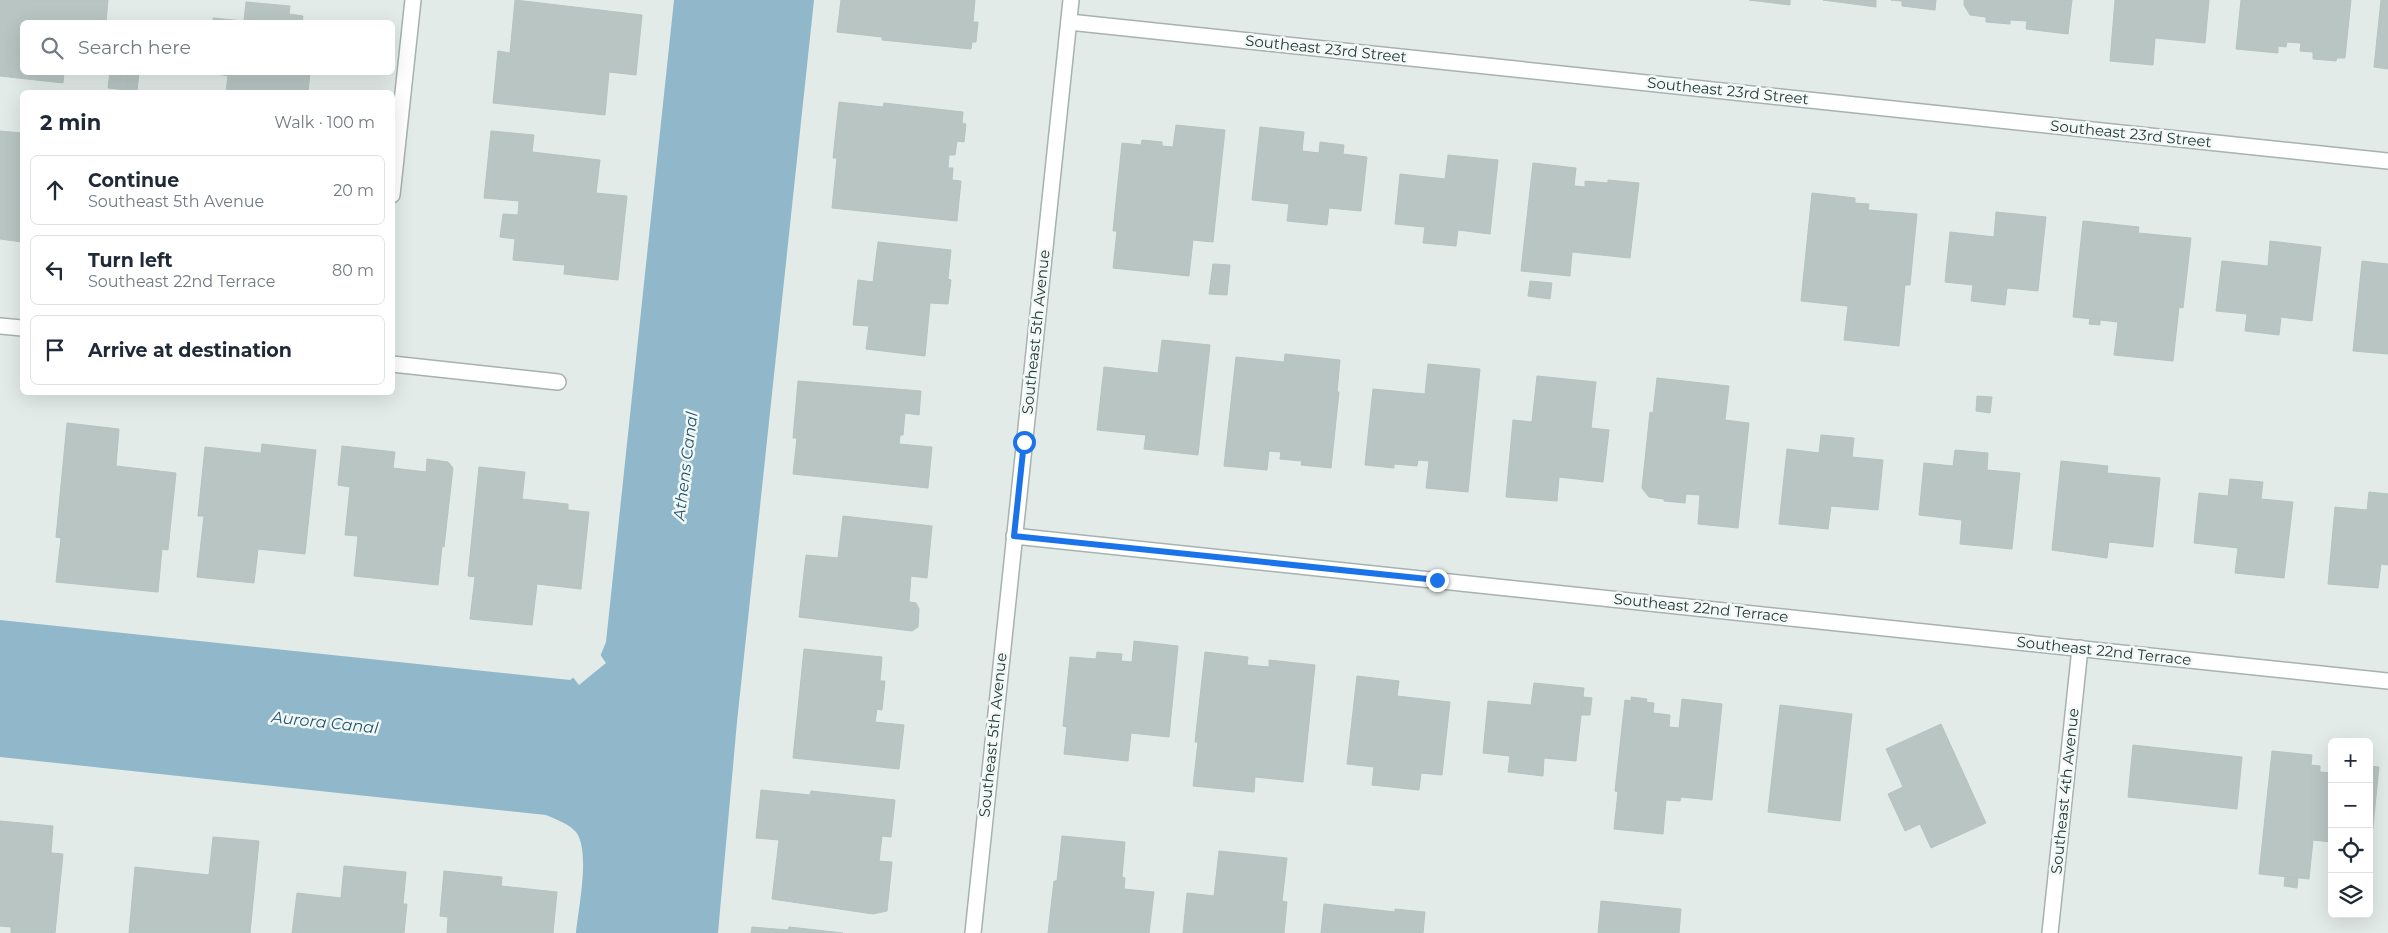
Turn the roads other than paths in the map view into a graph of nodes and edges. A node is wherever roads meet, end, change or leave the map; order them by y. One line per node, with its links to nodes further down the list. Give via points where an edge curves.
1 (413, 0): 5 (street)
2 (1071, 0): 3 (street, Southeast 5th Avenue)
3 (1069, 22): 4 (street, Southeast 23rd Street); 10 (street, Southeast 5th Avenue)
4 (2388, 161)
5 (395, 167)
6 (0, 326): 7 (street)
7 (20, 328)
8 (395, 364): 9 (street)
9 (558, 382)
10 (1014, 536): 11 (street, Southeast 22nd Terrace); 13 (street, Southeast 5th Avenue)
11 (2080, 648): 12 (street, Southeast 22nd Terrace); 14 (street, Southeast 4th Avenue)
12 (2388, 680)
13 (972, 933)
14 (2050, 933)

